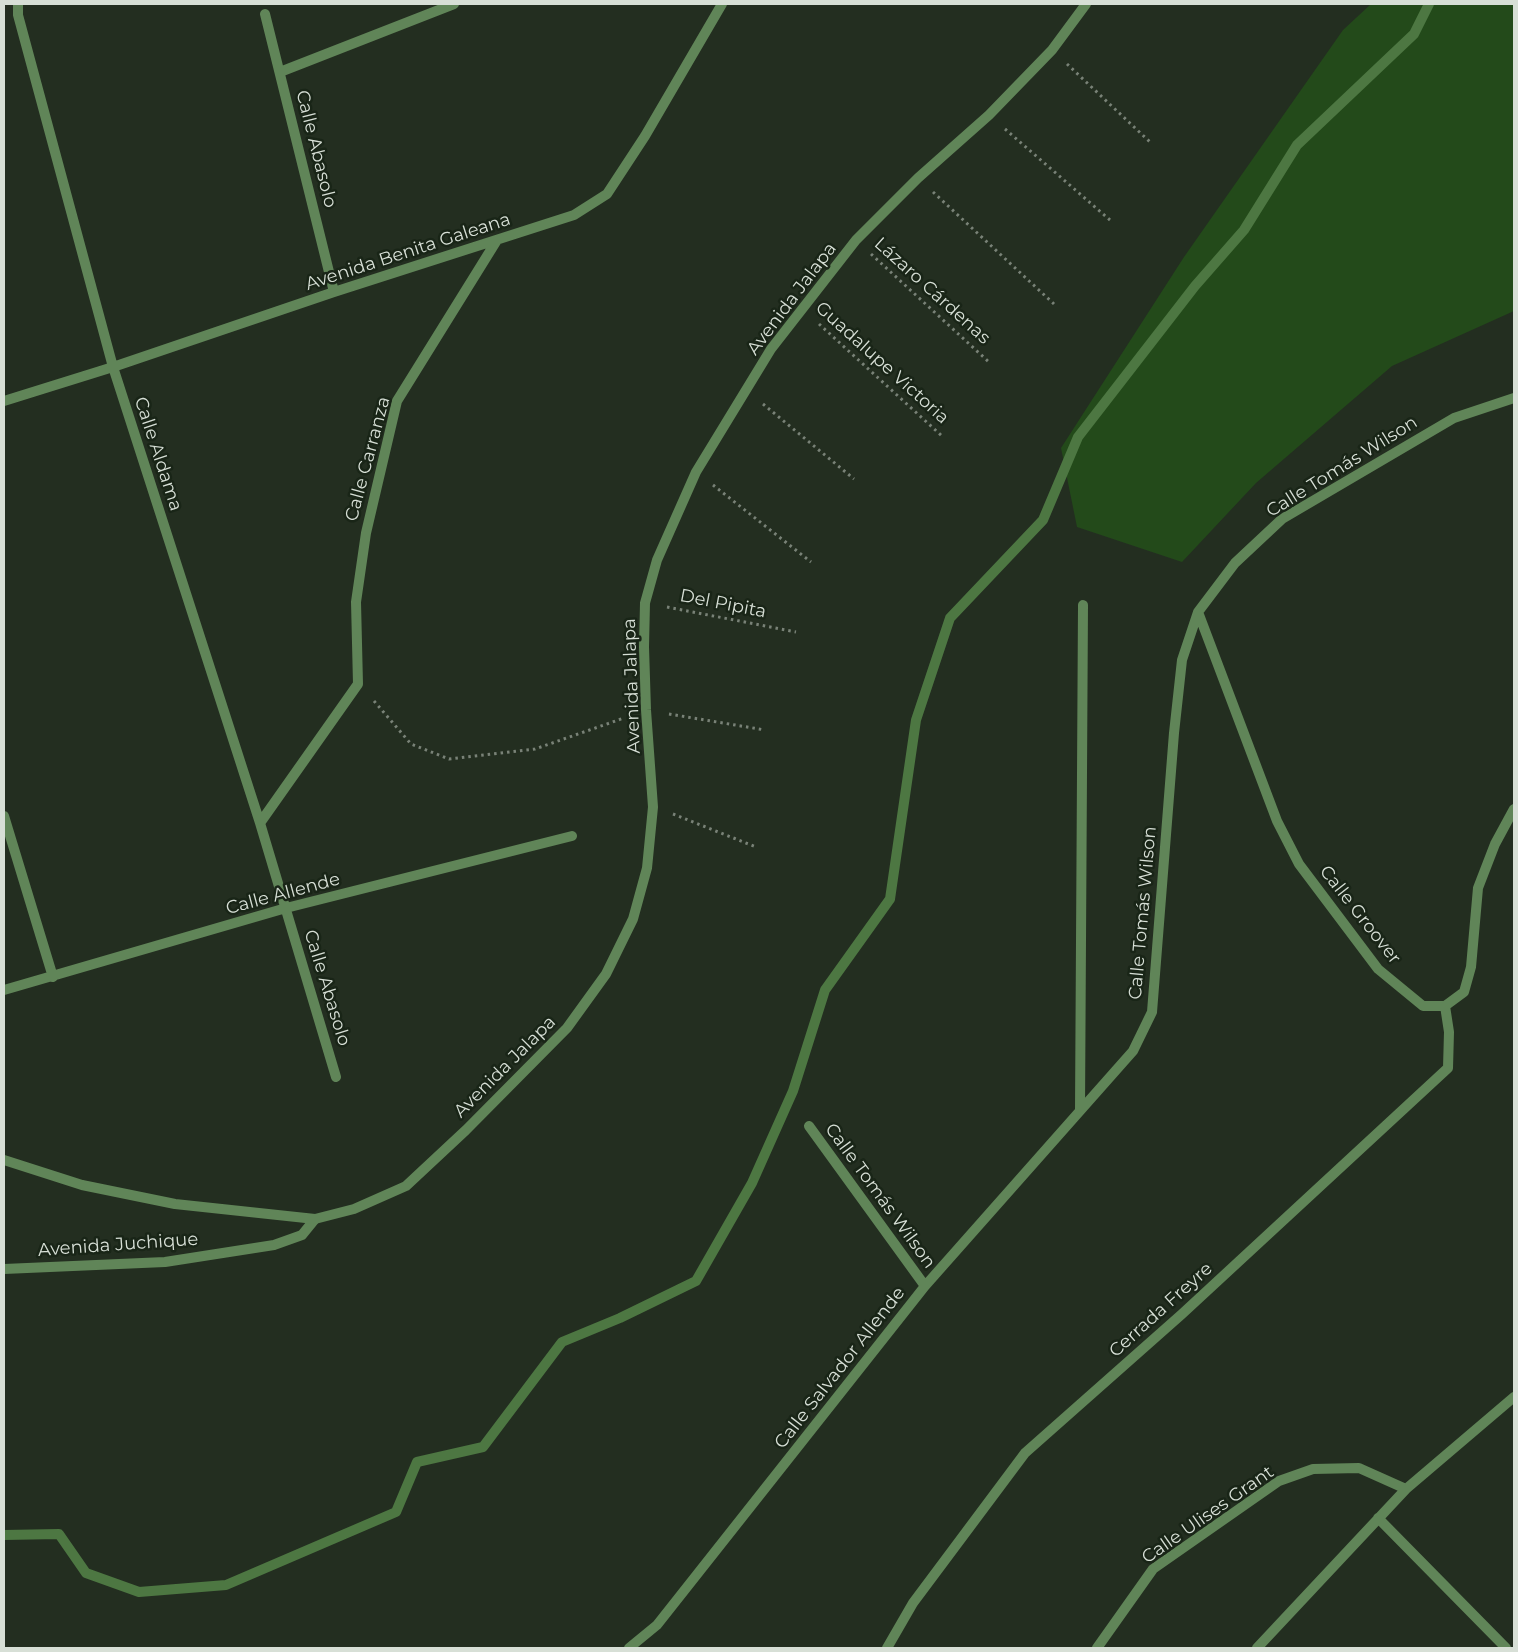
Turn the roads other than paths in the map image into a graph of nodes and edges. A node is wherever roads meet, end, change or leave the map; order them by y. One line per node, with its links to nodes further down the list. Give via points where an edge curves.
1 (18, 4): 9 (street, Calle Aldama, via 18,15)
2 (454, 4): 6 (street)
3 (722, 4): 7 (street, Avenida Benita Galeana, via 607,194 574,215)
4 (1086, 4): 26 (street, Avenida Jalapa, via 1052,50 989,115 918,178 856,240 771,349 696,472 657,560 645,603 646,710 653,807 647,868 633,919 606,974 567,1028 406,1186 354,1209)
5 (265, 14): 6 (street, Calle Abasolo)
6 (280, 72): 8 (street, Calle Abasolo)
7 (497, 240): 8 (street, Avenida Benita Galeana); 16 (street, Calle Carranza, via 397,402 366,533 356,602 358,684)
8 (334, 292): 9 (street, Avenida Benita Galeana)
9 (113, 367): 11 (street, Avenida Benita Galeana); 16 (street, Calle Aldama)
10 (1514, 398): 13 (street, Calle Tomás Wilson, via 1454,418 1282,519 1235,563)
11 (4, 400)
12 (1083, 605): 23 (street)
13 (1198, 612): 21 (street, Calle Groover, via 1278,822 1299,864 1378,969 1423,1006); 23 (street, Calle Tomás Wilson, via 1181,669 1152,1012 1133,1051)
14 (1514, 809): 21 (street, via 1495,844 1478,888 1471,967 1464,992)
15 (4, 816): 19 (street)
16 (260, 823): 18 (street, Calle Aldama)
17 (572, 836): 18 (street, Calle Allende)
18 (286, 908): 19 (street, Calle Allende); 22 (street, Calle Abasolo)
19 (52, 977): 20 (street, Calle Allende)
20 (4, 990)
21 (1445, 1006): 33 (street, Cerrada Freyre, via 1449,1032 1448,1068 1182,1314 1025,1453 913,1603)
22 (336, 1077)
23 (1080, 1109): 28 (street, Calle Salvador Allende)
24 (809, 1126): 28 (street, Calle Tomás Wilson)
25 (4, 1160): 26 (street, Avenida Jalapa, via 82,1185 174,1204)
26 (315, 1218): 27 (street, Avenida Juchique, via 302,1235 256,1248 165,1262)
27 (4, 1269)
28 (924, 1286): 32 (street, Calle Salvador Allende, via 657,1625)
29 (1514, 1397): 30 (street)
30 (1406, 1489): 31 (street); 34 (street, Calle Ulises Grant, via 1359,1468 1313,1469 1279,1481 1153,1569)
31 (1378, 1518): 35 (street); 36 (street)
32 (629, 1648)
33 (887, 1648)
34 (1097, 1648)
35 (1257, 1648)
36 (1506, 1648)

